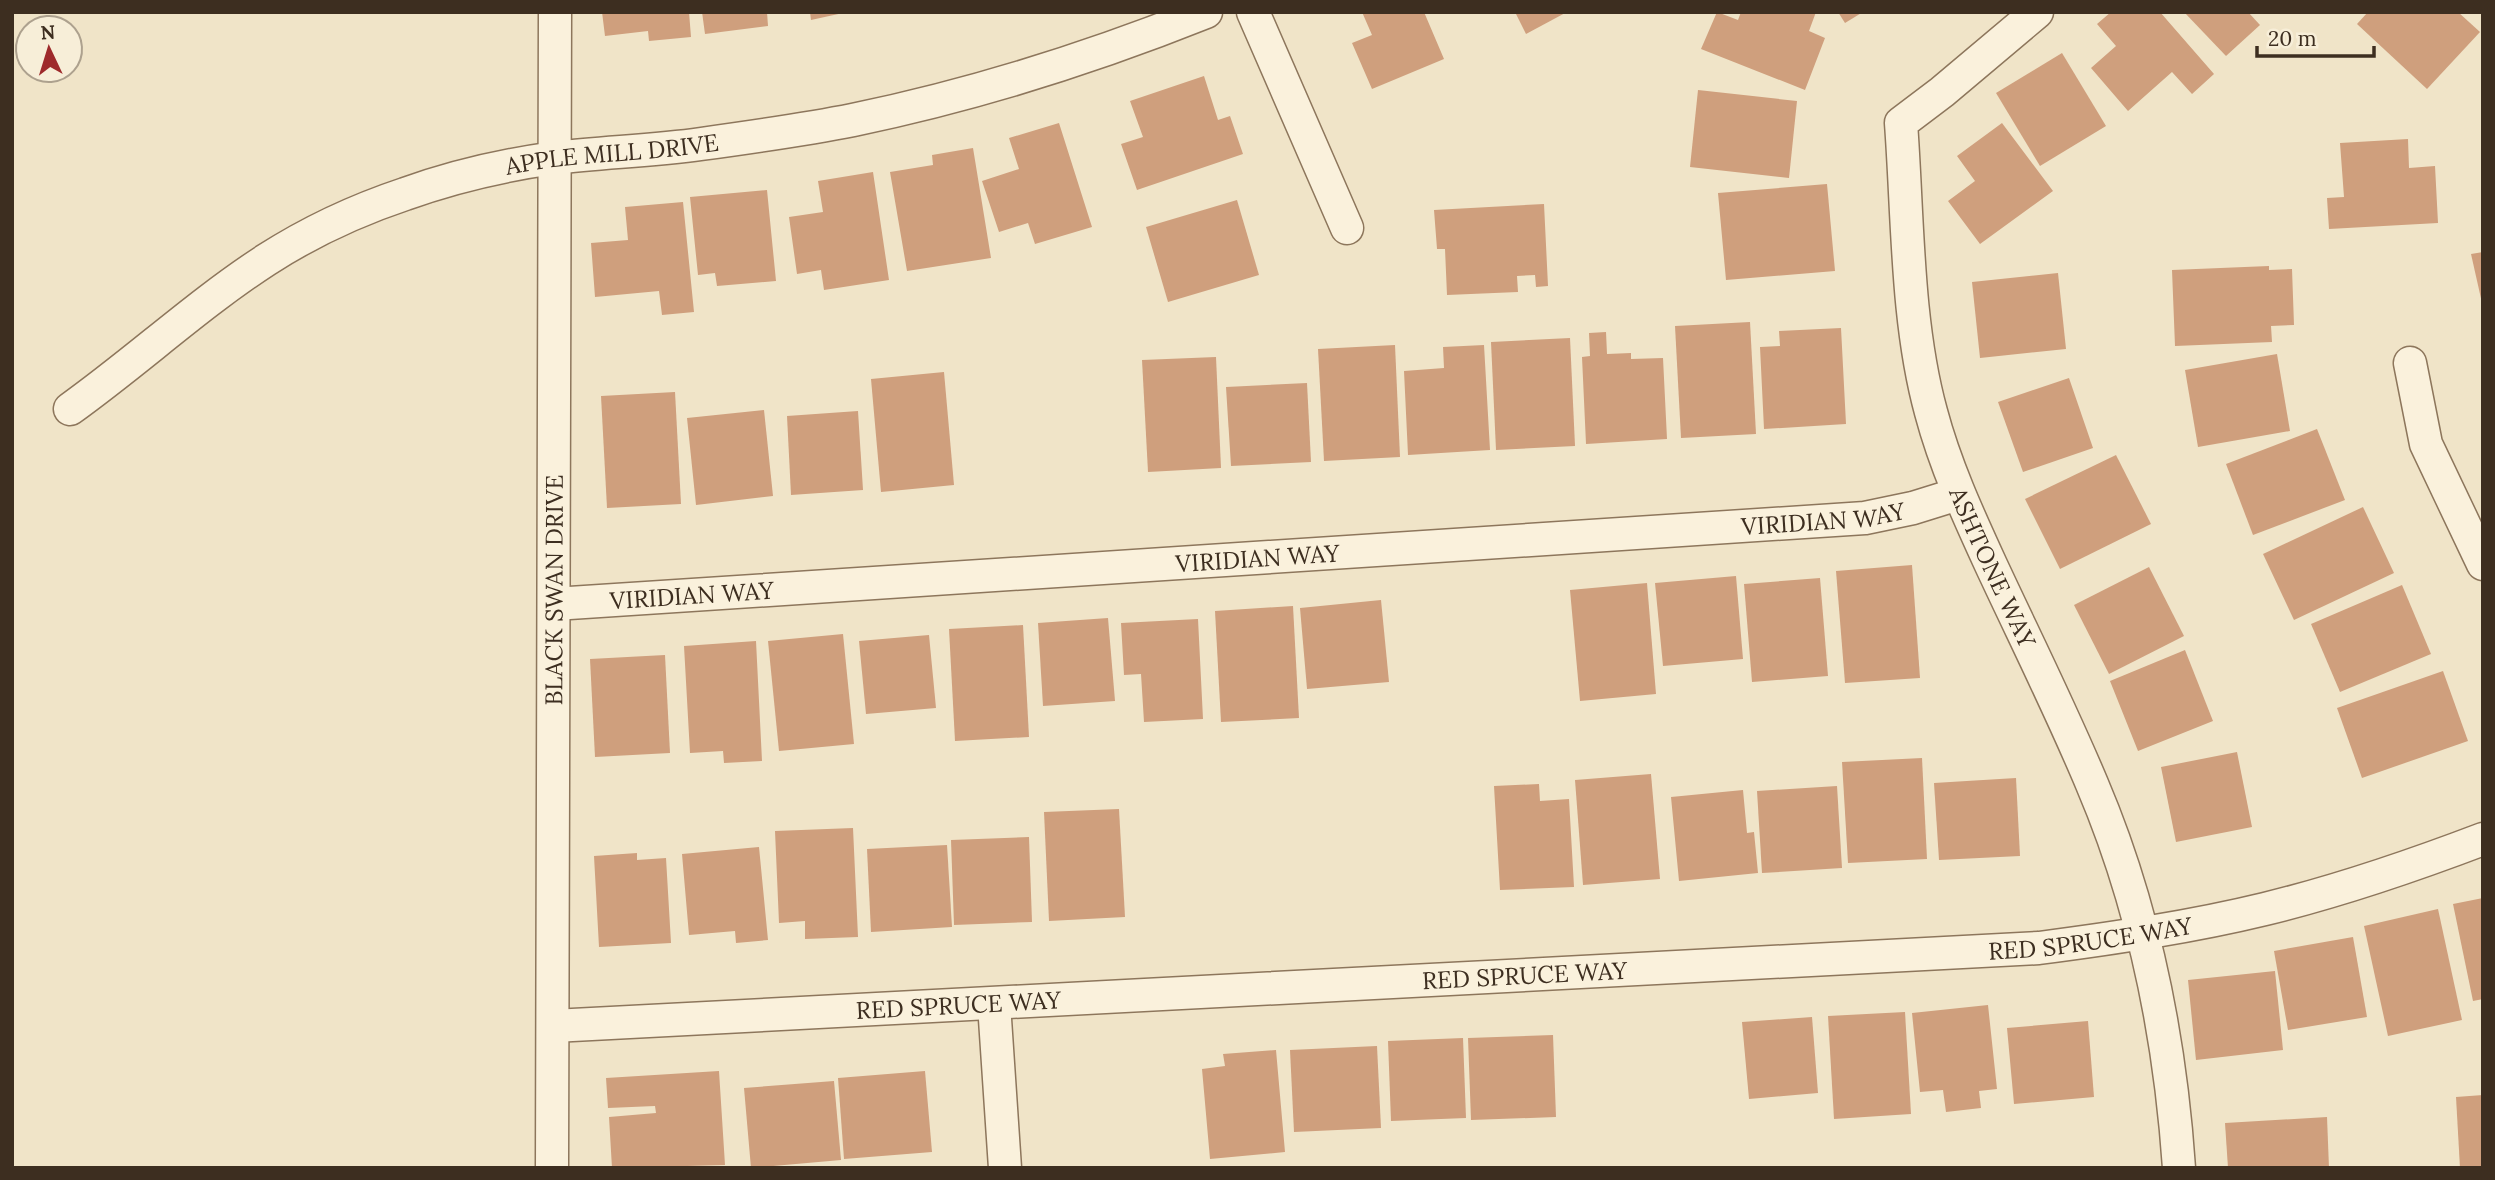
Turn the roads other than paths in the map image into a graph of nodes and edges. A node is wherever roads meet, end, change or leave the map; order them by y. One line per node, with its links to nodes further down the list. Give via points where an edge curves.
1 (555, 12): 5 (street, BLACK SWAN DRIVE)
2 (1206, 12): 5 (street, APPLE MILL DRIVE, via 1052,69 851,121 698,145)
3 (1253, 12): 6 (street)
4 (2037, 12): 9 (street, ASHTONE WAY, via 1901,122 1915,326 1930,411)
5 (555, 158): 8 (street, APPLE MILL DRIVE, via 494,168 405,193 349,216 267,260); 11 (street, BLACK SWAN DRIVE)
6 (1347, 228)
7 (2410, 363): 10 (street, via 2426,444)
8 (70, 409)
9 (1958, 494): 11 (street, VIRIDIAN WAY, via 1865,518); 13 (street, ASHTONE WAY, via 2092,785)
10 (2483, 564)
11 (554, 604): 15 (street, BLACK SWAN DRIVE)
12 (2483, 839): 13 (street, RED SPRUCE WAY, via 2404,869 2265,909)
13 (2144, 934): 14 (street, RED SPRUCE WAY, via 2039,948); 18 (street, ASHTONE WAY, via 2163,1026)
14 (994, 1004): 15 (street, RED SPRUCE WAY); 17 (street)
15 (553, 1026): 16 (street, BLACK SWAN DRIVE)
16 (552, 1168)
17 (1005, 1168)
18 (2179, 1168)

